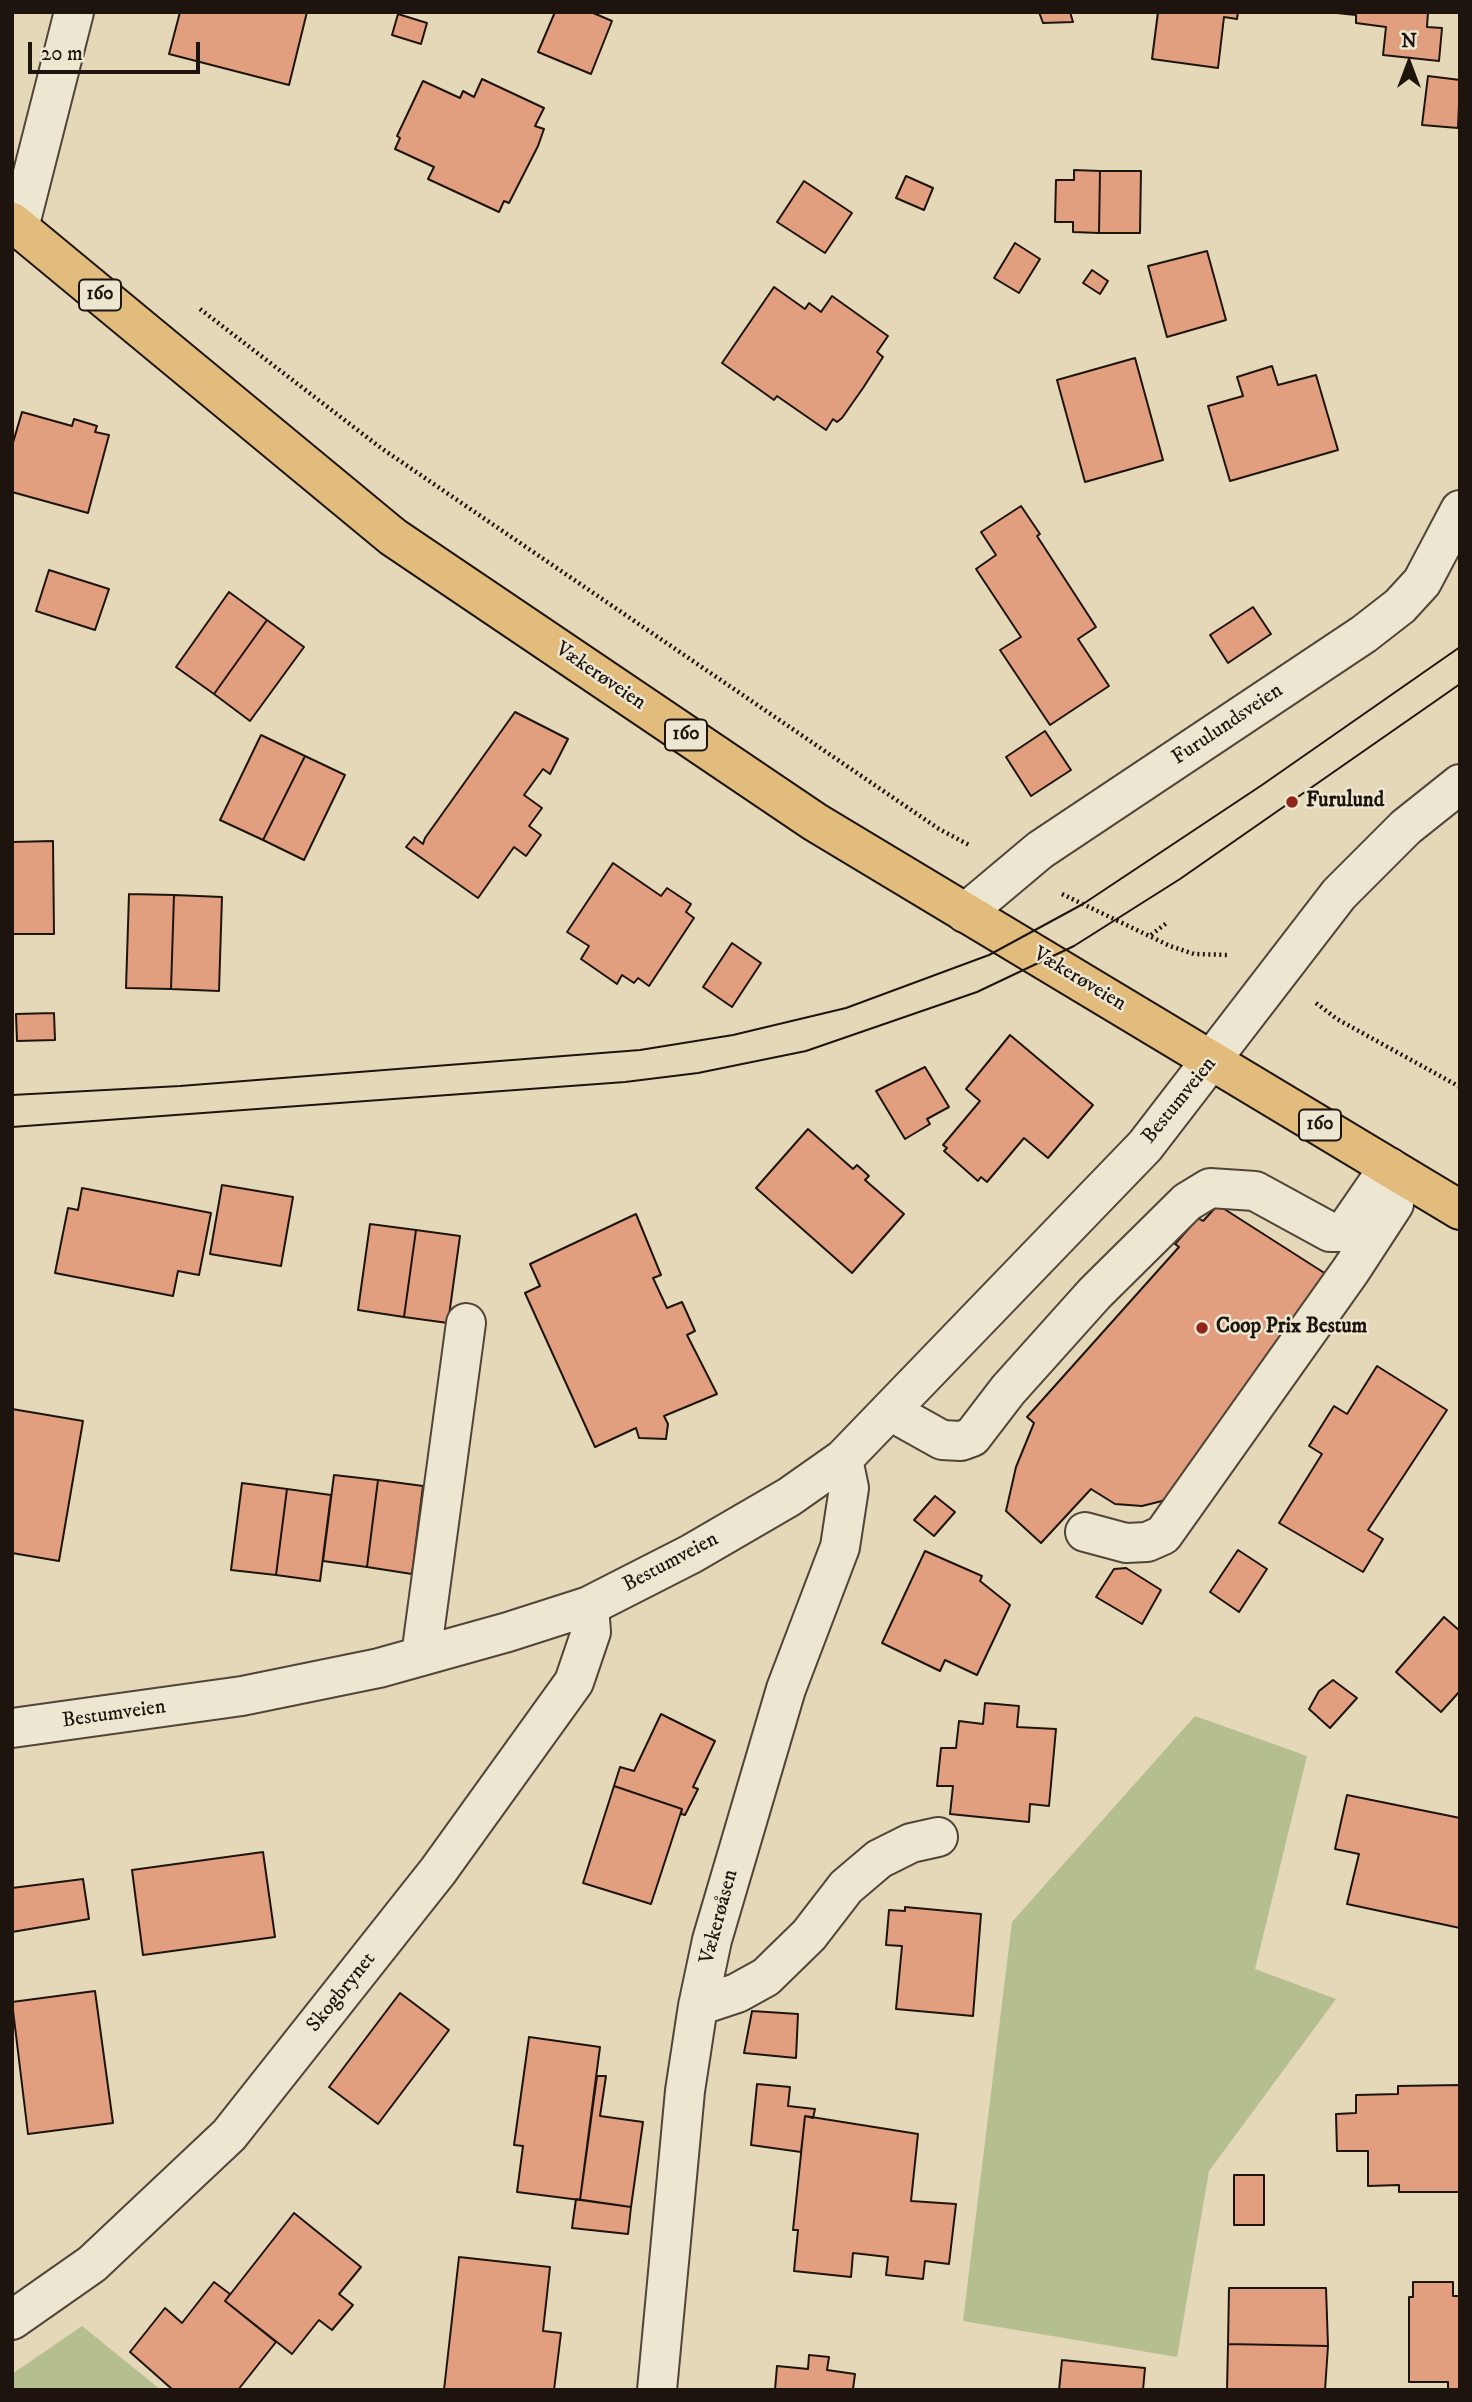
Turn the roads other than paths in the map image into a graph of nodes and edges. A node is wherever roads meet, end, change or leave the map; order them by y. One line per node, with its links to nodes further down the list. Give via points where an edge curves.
1 (74, 12): 2 (street)
2 (16, 225): 5 (main road, Vækerøveien / 160, via 393,537 815,822)
3 (1460, 510): 5 (street, Furulundsveien, via 1422,582 1400,606 1015,868)
4 (1460, 783): 6 (street, Bestumveien, via 1339,894)
5 (965, 913): 6 (main road, Vækerøveien / 160)
6 (1212, 1062): 7 (main road, Vækerøveien / 160); 10 (street, Bestumveien, via 1146,1146)
7 (1399, 1173): 8 (main road, Vækerøveien / 160); 10 (street, via 1341,1232 1330,1232 1255,1191 1210,1188 1187,1202 1095,1293 1007,1390 972,1437 942,1440); 12 (street, via 1351,1270 1163,1535 1126,1543)
8 (1460, 1210)
9 (466, 1324): 14 (street)
10 (890, 1411): 11 (street, Bestumveien)
11 (843, 1460): 13 (street, Bestumveien, via 789,1497); 17 (street, Vækerøåsen, via 849,1488 840,1547 786,1689 712,1940)
12 (1085, 1532)
13 (589, 1606): 14 (street, Bestumveien); 18 (street, Skogbrynet, via 587,1653 574,1682 430,1881 229,2135 92,2264)
14 (421, 1656): 15 (street, Bestumveien, via 242,1696)
15 (12, 1728)
16 (938, 1837): 17 (street, via 911,1843 879,1859 846,1887 766,1977)
17 (698, 2006): 19 (street, Vækerøåsen, via 685,2091)
18 (12, 2320)
19 (657, 2390)

